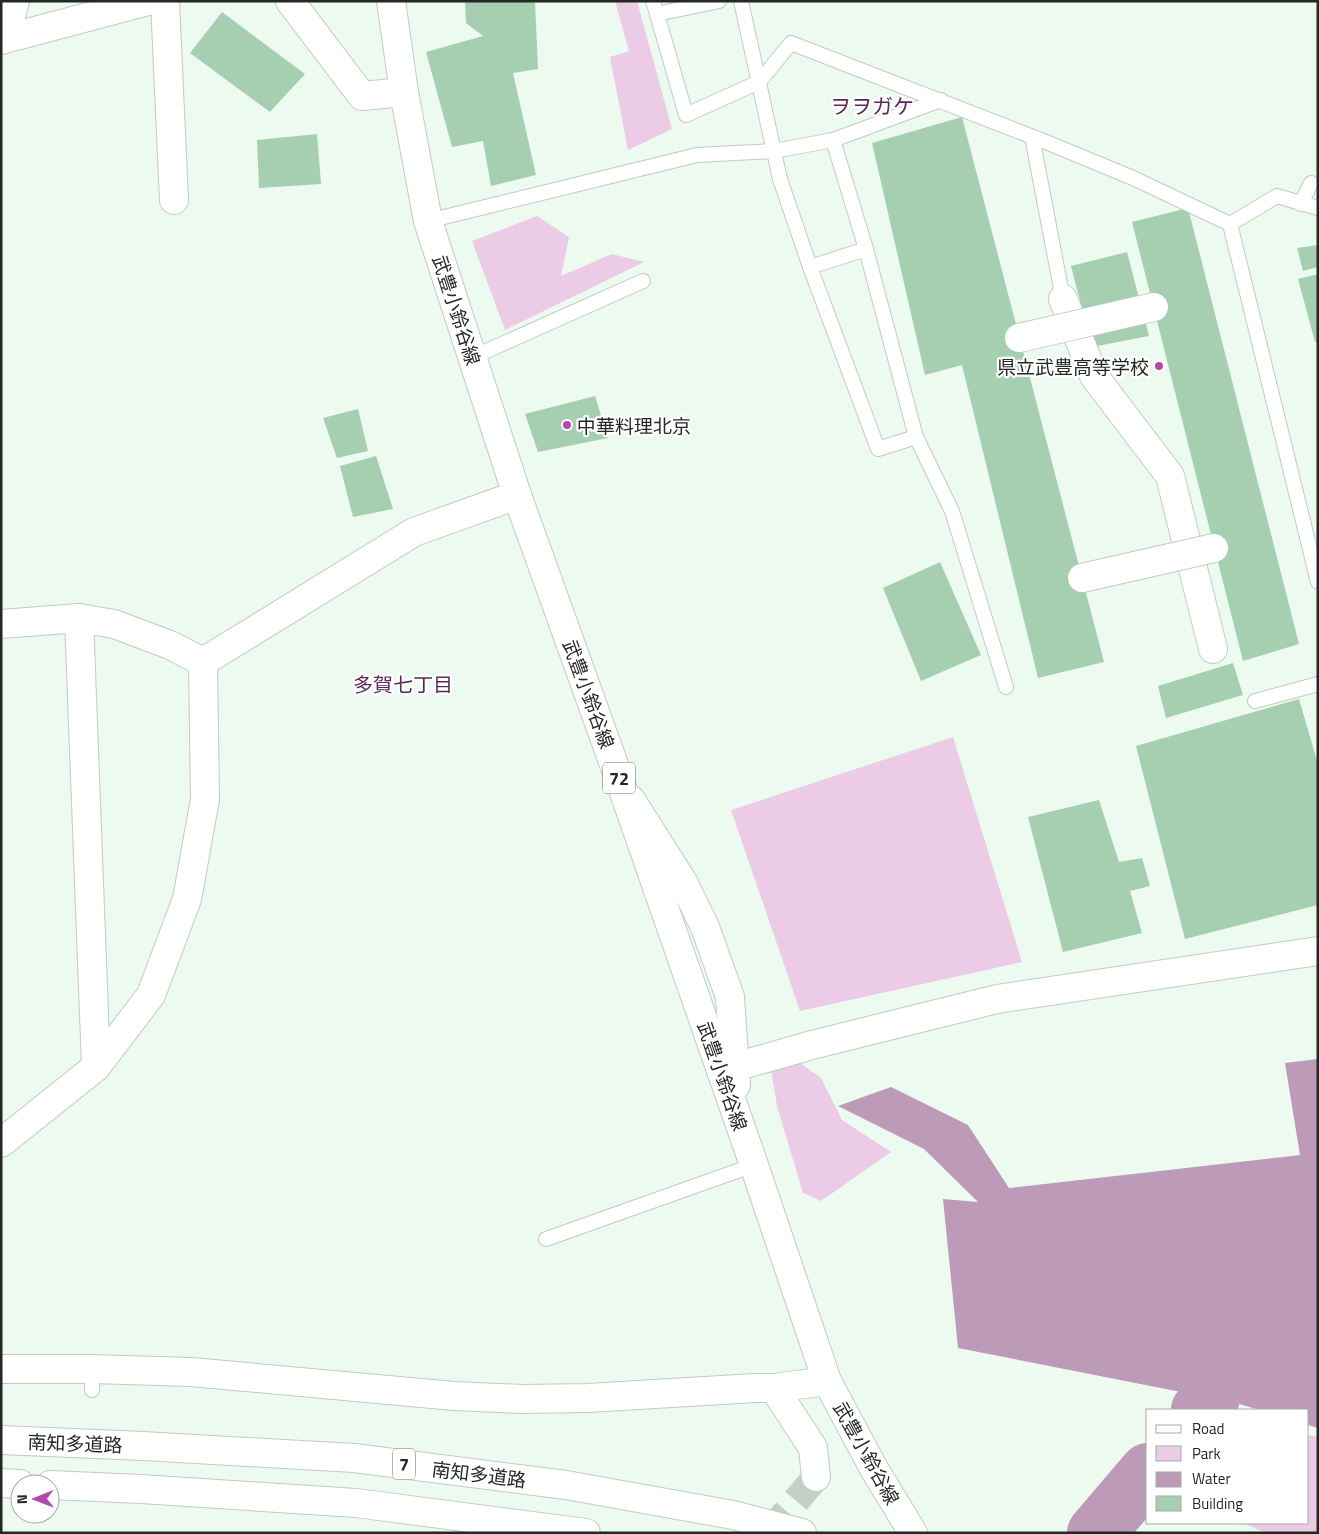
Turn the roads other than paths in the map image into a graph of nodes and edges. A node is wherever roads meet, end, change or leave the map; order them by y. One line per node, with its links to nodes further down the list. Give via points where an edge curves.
1 (15, 1): 9 (main road)
2 (148, 1): 9 (main road)
3 (165, 1): 17 (main road)
4 (290, 1): 11 (main road, via 362,96)
5 (392, 1): 11 (main road, 武豊小鈴谷線 / 72)
6 (719, 1): 8 (lane)
7 (742, 1): 10 (lane)
8 (655, 8): 10 (lane, via 686,114)
9 (3, 40)
10 (759, 82): 12 (lane, via 791,42); 15 (lane)
11 (404, 92): 20 (main road, 武豊小鈴谷線 / 72)
12 (941, 100): 13 (lane); 14 (lane)
13 (1032, 137): 21 (lane, via 1133,178); 25 (lane)
14 (833, 140): 15 (lane); 22 (lane)
15 (774, 151): 20 (lane, via 697,155); 23 (lane, via 780,179)
16 (1311, 183): 18 (lane)
17 (174, 200)
18 (1301, 204): 19 (lane); 21 (lane, via 1277,196)
19 (1318, 208)
20 (428, 220): 28 (main road, 武豊小鈴谷線 / 72)
21 (1230, 224): 33 (lane)
22 (866, 249): 23 (lane); 29 (lane)
23 (810, 267): 29 (lane, via 878,449)
24 (643, 281): 28 (lane)
25 (1063, 300): 36 (main road, via 1094,376 1170,476)
26 (1154, 307): 27 (main road, bridge)
27 (1019, 338)
28 (473, 357): 30 (main road, 武豊小鈴谷線 / 72)
29 (916, 437): 39 (lane, via 952,512)
30 (517, 495): 37 (main road, via 414,532); 43 (main road, 武豊小鈴谷線 / 72)
31 (1214, 548): 32 (main road, bridge)
32 (1082, 578)
33 (1318, 582)
34 (79, 618): 35 (main road); 37 (main road, via 114,624 170,645); 42 (main road)
35 (1, 624)
36 (1213, 648)
37 (203, 662): 42 (main road, via 205,799 187,899 152,995)
38 (1318, 684): 40 (lane)
39 (1006, 688)
40 (1255, 701)
41 (1318, 951): 43 (main road, via 997,999)
42 (96, 1067): 44 (main road)
43 (728, 1068): 45 (main road, 武豊小鈴谷線 / 72, via 738,1119)
44 (1, 1143)
45 (754, 1165): 46 (lane); 48 (main road, 武豊小鈴谷線 / 72)
46 (546, 1239)
47 (1, 1369): 49 (main road, via 92,1380 191,1372 454,1396 522,1399)
48 (827, 1381): 49 (main road); 55 (main road, 武豊小鈴谷線 / 72)
49 (774, 1388): 51 (main road, via 813,1448)
50 (1, 1440): 54 (main road, 南知多道路 / 7, via 354,1458 566,1485 733,1515)
51 (816, 1477)
52 (60, 1485): 53 (main road, 7, via 356,1503)
53 (586, 1533)
54 (802, 1533)
55 (912, 1533)

